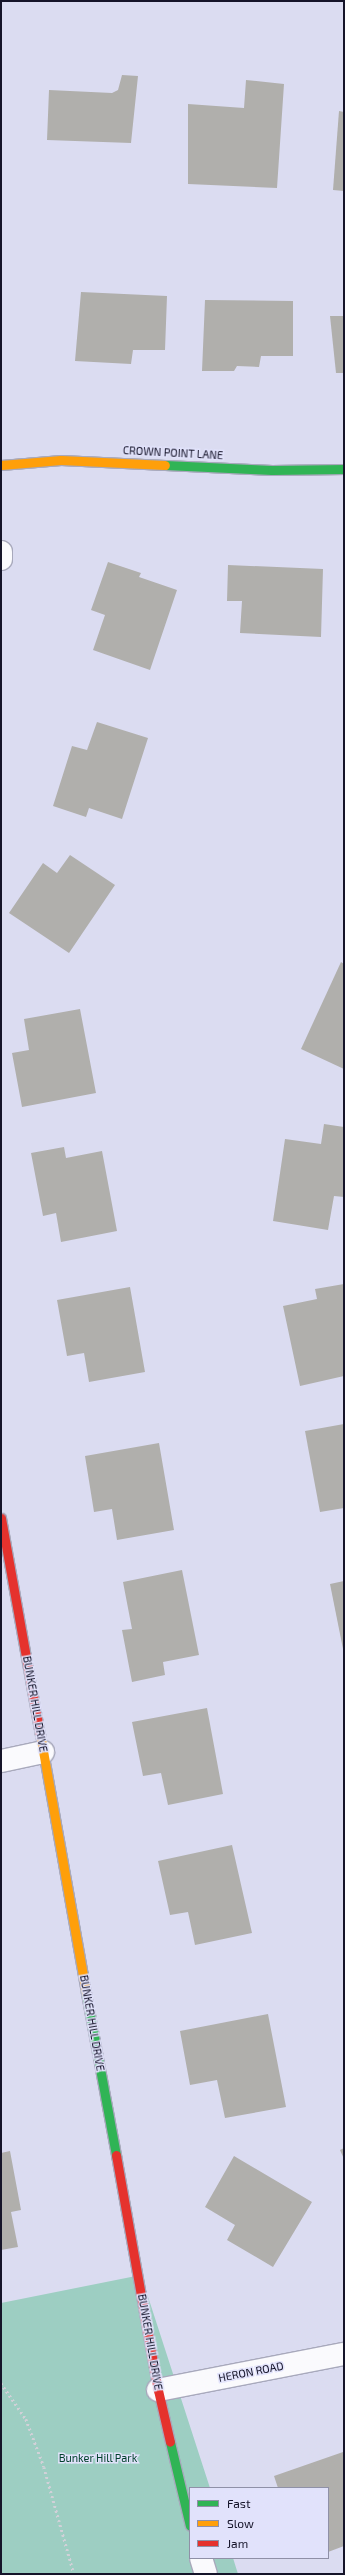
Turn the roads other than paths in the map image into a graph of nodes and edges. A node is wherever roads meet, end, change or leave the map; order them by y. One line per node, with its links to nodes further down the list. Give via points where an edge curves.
1 (1, 465): 2 (street, CROWN POINT LANE, via 62,460 272,470)
2 (344, 469)
3 (1, 552): 4 (street)
4 (1, 560)
5 (1, 1518): 6 (street, BUNKER HILL DRIVE)
6 (43, 1752): 7 (street); 9 (street, BUNKER HILL DRIVE)
7 (1, 1760)
8 (344, 2354): 9 (street, HERON ROAD)
9 (158, 2390): 10 (street, BUNKER HILL DRIVE)
10 (189, 2522)
11 (201, 2559): 12 (street)
12 (206, 2574)

